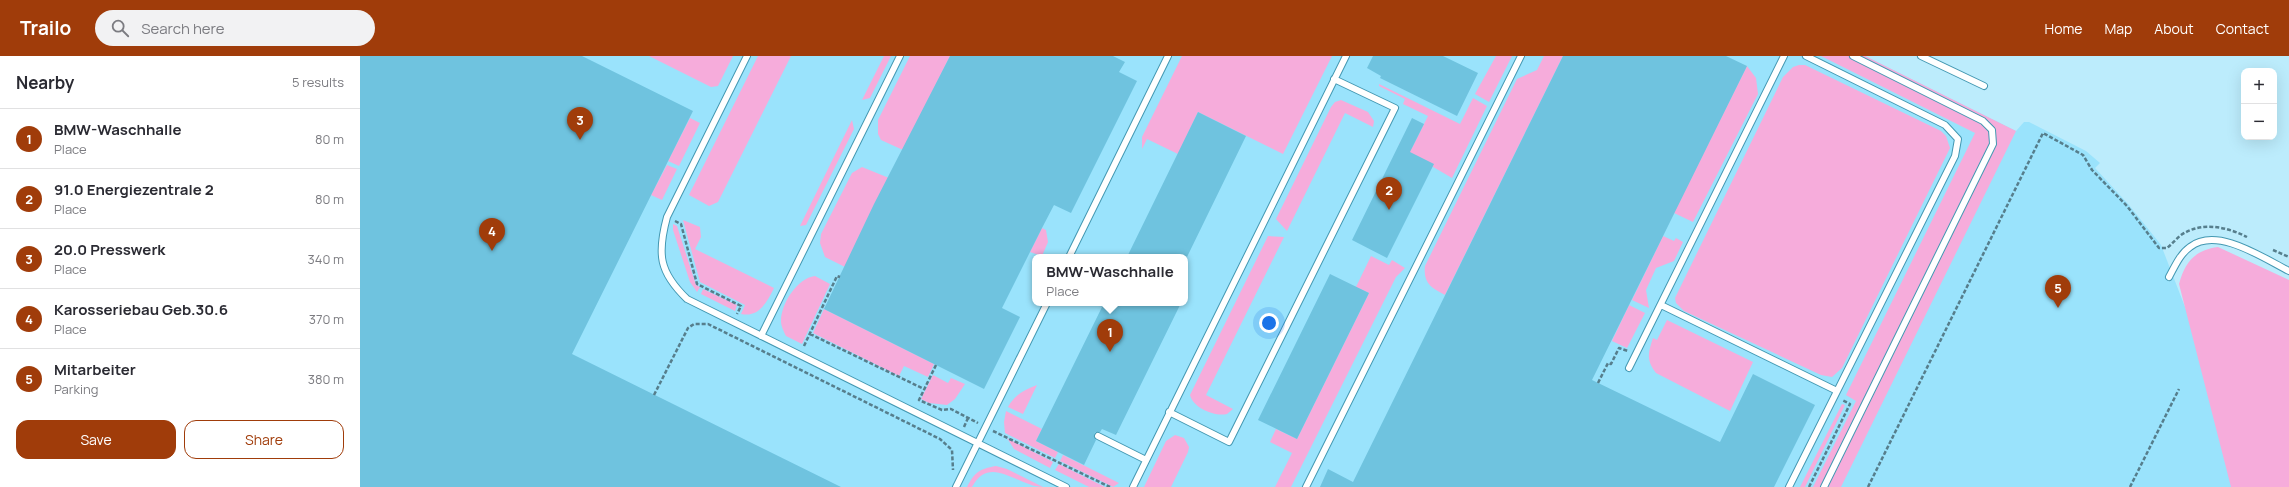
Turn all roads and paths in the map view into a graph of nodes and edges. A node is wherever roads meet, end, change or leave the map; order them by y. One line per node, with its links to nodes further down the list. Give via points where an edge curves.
1 (747, 56): 12 (lane)
2 (900, 56): 25 (lane)
3 (1168, 56): 15 (lane)
4 (1346, 56): 10 (lane)
5 (1521, 56): 46 (lane)
6 (1784, 56): 20 (lane)
7 (1809, 56): 34 (lane, via 1945,125 1958,139 1955,156)
8 (1853, 56): 49 (lane, via 1983,121 1992,130 1993,144)
9 (1921, 56): 11 (lane)
10 (1334, 79): 36 (lane); 36 (lane, via 1395,108 1229,442)
11 (1984, 86)
12 (667, 217): 22 (lane, via 661,241 663,264 671,284 687,299); 22 (path, via 681,224 697,284 742,306)
13 (2250, 238): 50 (path, via 2230,229 2213,227 2186,232 2167,248 2159,248 2127,206 2092,170 2083,155 2043,133)
14 (2269, 248): 16 (path)
15 (1070, 254)
16 (2289, 258)
17 (2289, 270): 18 (lane, via 2236,244 2221,240 2204,240 2190,246 2179,258)
18 (2169, 277)
19 (840, 278): 24 (path, via 837,276)
20 (1661, 304): 30 (lane); 34 (lane)
21 (1046, 306): 37 (lane)
22 (733, 322): 23 (path); 25 (lane)
23 (727, 333): 29 (path); 35 (path, via 701,323 688,328)
24 (810, 334): 27 (path); 32 (path)
25 (761, 336): 27 (lane)
26 (1630, 345): 31 (path, via 1627,352 1619,348 1611,364 1608,362)
27 (800, 355): 29 (path); 39 (lane)
28 (936, 365): 32 (path)
29 (794, 366): 41 (path, via 940,439 952,450)
30 (1629, 368)
31 (1598, 383)
32 (924, 389): 37 (path, via 919,400 942,410 951,409)
33 (2178, 389): 51 (path)
34 (1836, 394): 47 (lane); 48 (path, via 1850,404)
35 (654, 395)
36 (1169, 412): 40 (lane)
37 (986, 427): 39 (lane); 44 (path)
38 (1098, 436): 40 (lane)
39 (978, 443): 42 (lane); 43 (lane)
40 (1146, 460): 45 (lane)
41 (952, 474)
42 (956, 487)
43 (1066, 487)
44 (1110, 487)
45 (1133, 487)
46 (1306, 487)
47 (1789, 487)
48 (1809, 487)
49 (1824, 487)
50 (1868, 487)
51 (2130, 487)

